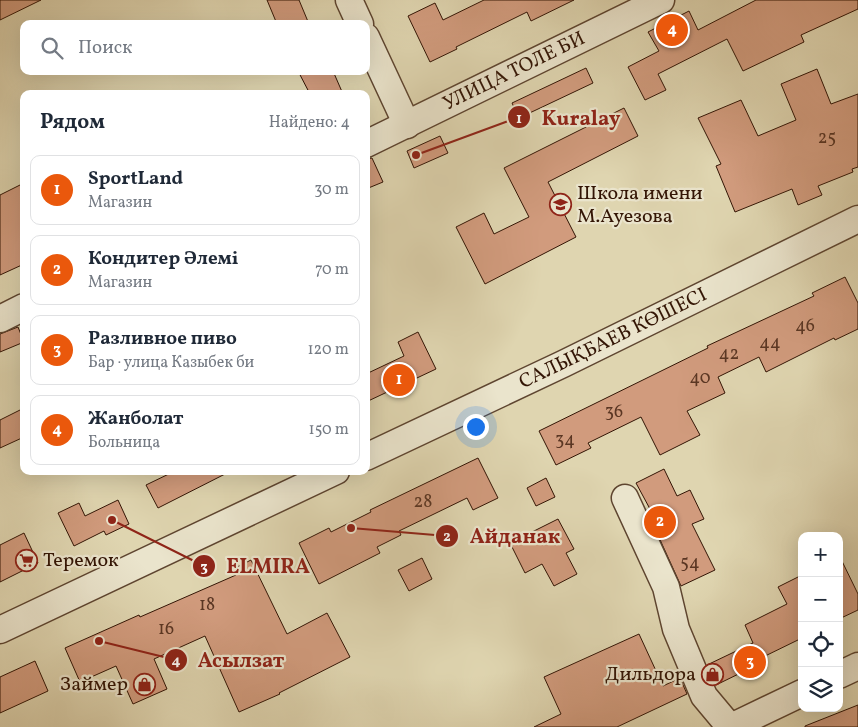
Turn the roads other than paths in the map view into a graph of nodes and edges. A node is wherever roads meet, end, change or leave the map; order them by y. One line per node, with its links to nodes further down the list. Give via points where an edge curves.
1 (349, 0): 3 (street)
2 (661, 0): 5 (street, УЛИЦА ТОЛЕ БИ)
3 (358, 20)
4 (370, 46): 5 (street)
5 (407, 125): 6 (street, УЛИЦА ТОЛЕ БИ)
6 (370, 142)
7 (858, 219): 10 (street, САЛЫҚБАЕВ КӨШЕСІ)
8 (20, 310): 9 (street)
9 (0, 319)
10 (370, 455)
11 (328, 475): 13 (street)
12 (625, 498): 17 (street, via 666,586 676,629 704,696)
13 (0, 630)
14 (858, 666): 15 (street)
15 (843, 673)
16 (798, 695): 17 (street)
17 (730, 727)

